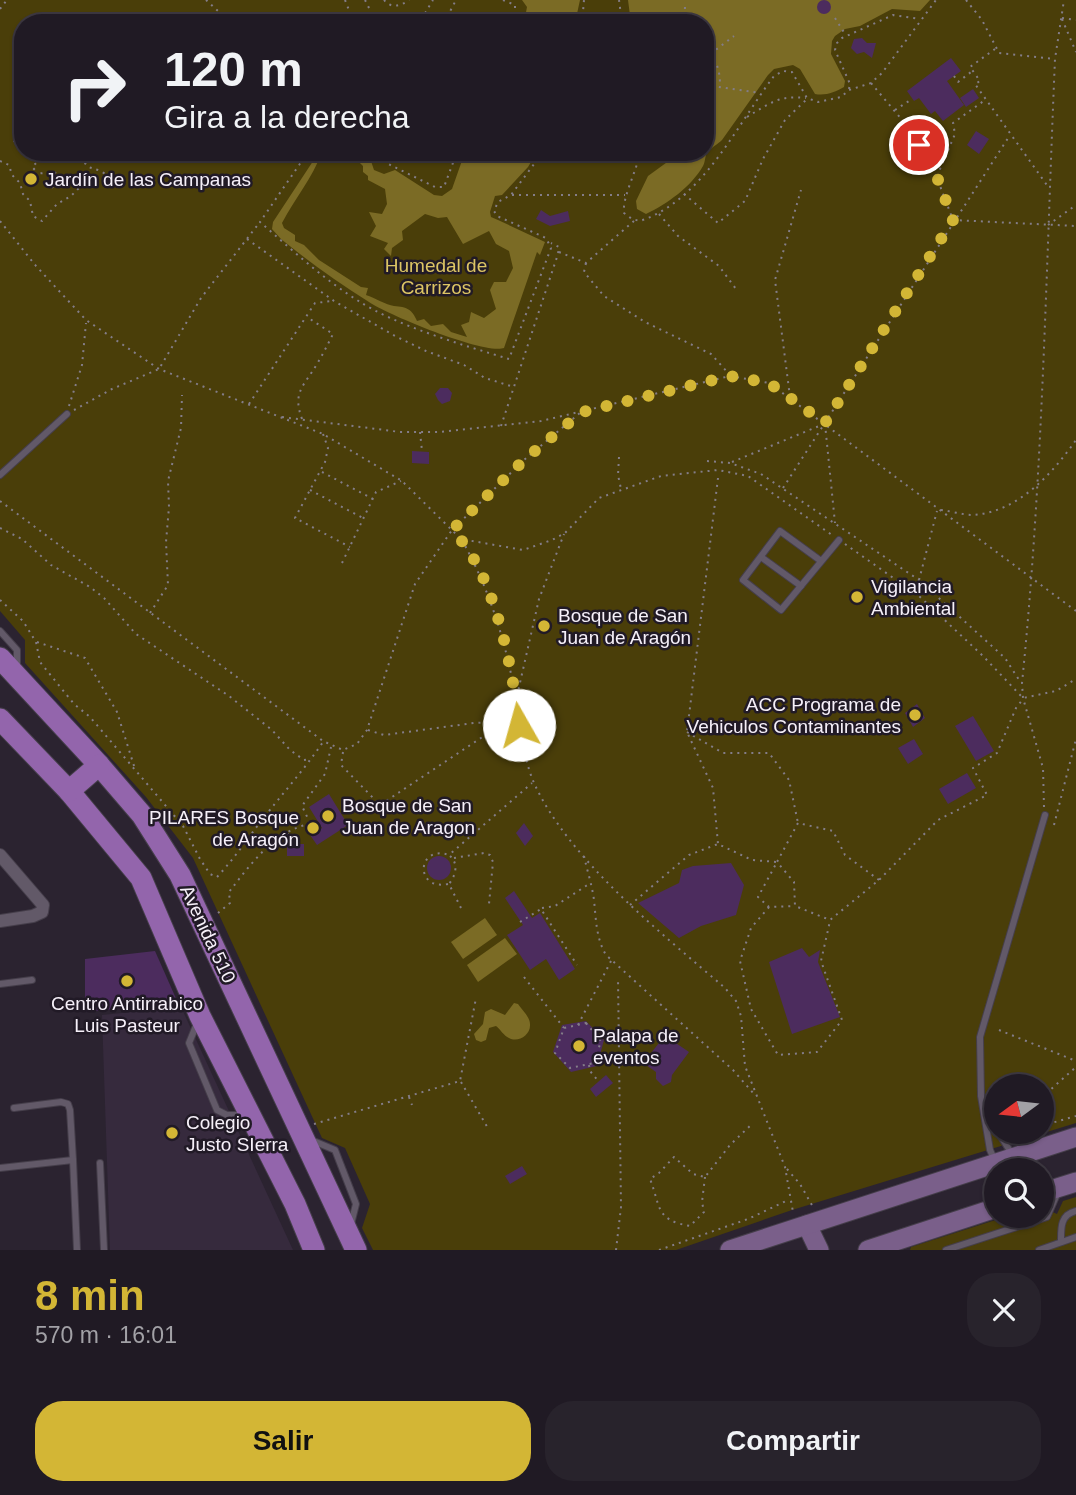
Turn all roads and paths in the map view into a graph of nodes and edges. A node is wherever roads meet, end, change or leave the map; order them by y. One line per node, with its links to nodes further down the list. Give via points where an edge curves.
1 (7, 0): 10 (path)
2 (206, 0): 11 (path)
3 (384, 0): 4 (path, via 396,6)
4 (409, 0)
5 (503, 0): 12 (path, via 514,5)
6 (936, 0): 16 (path)
7 (967, 0): 20 (path)
8 (1064, 0): 14 (path)
9 (685, 8): 13 (path)
10 (0, 9)
11 (221, 14)
12 (514, 14)
13 (685, 14)
14 (1061, 18): 17 (path); 22 (path); 24 (path)
15 (835, 19): 18 (path)
16 (920, 19): 18 (path, via 893,15 859,32); 27 (path)
17 (1076, 20)
18 (845, 33): 30 (path, via 835,50)
19 (734, 36): 21 (path)
20 (995, 49): 24 (path, via 1006,55); 25 (path, via 970,67)
21 (714, 52)
22 (1076, 52)
23 (714, 59): 29 (path)
24 (1055, 59): 49 (path)
25 (973, 71): 26 (path, via 958,82); 34 (path, via 980,81 975,85)
26 (954, 76)
27 (871, 83): 30 (path); 35 (path)
28 (714, 86): 29 (path)
29 (720, 87): 31 (path)
30 (849, 90): 32 (path, via 841,97 818,102)
31 (761, 93): 32 (path, via 783,71 792,72); 36 (path)
32 (807, 98): 36 (path, via 776,99); 52 (path, via 785,120 745,201 718,223)
33 (912, 99): 35 (path)
34 (985, 100): 37 (path); 48 (path, via 953,123 955,134)
35 (894, 111): 48 (path)
36 (745, 118): 38 (path)
37 (1010, 135): 49 (path); 58 (path)
38 (714, 160)
39 (0, 161): 41 (path, via 9,165 20,183 33,216 43,221 80,187 109,178)
40 (35, 161): 50 (path, via 34,173 60,176 61,182)
41 (83, 161)
42 (302, 161): 60 (path)
43 (382, 161): 44 (path, via 435,187 444,187)
44 (454, 161)
45 (536, 161): 53 (path)
46 (639, 161): 54 (path)
47 (713, 161): 52 (path)
48 (937, 177): 58 (path)
49 (1049, 188): 61 (path)
50 (48, 190)
51 (801, 190): 76 (path, via 775,280)
52 (684, 194): 56 (path)
53 (510, 195): 54 (path); 64 (path, via 498,202 494,211 498,216)
54 (627, 195): 57 (path, via 624,213)
55 (1076, 205): 61 (path)
56 (658, 213): 57 (path); 67 (path, via 678,236 719,266)
57 (635, 219): 66 (path)
58 (953, 220): 61 (path); 83 (path)
59 (0, 221): 70 (path)
60 (260, 222): 63 (path); 64 (path, via 358,301 411,326 509,359)
61 (1048, 226): 62 (path); 96 (path)
62 (1076, 226)
63 (247, 239): 68 (path); 71 (path, via 201,298)
64 (550, 243): 65 (path, via 559,247)
65 (559, 252): 66 (path); 73 (path)
66 (586, 263): 72 (path, via 584,272 604,296 711,354)
67 (736, 289)
68 (334, 301): 69 (path, via 315,303); 73 (path, via 426,351)
69 (306, 316): 78 (path); 82 (path, via 333,334 301,384 297,405)
70 (86, 320): 71 (path); 80 (path, via 82,365)
71 (159, 369): 78 (path); 80 (path)
72 (730, 376): 75 (path); 76 (path, via 769,383)
73 (514, 387): 84 (path)
74 (182, 395): 118 (path, via 181,428 168,481 168,584)
75 (651, 395): 77 (path); 79 (path)
76 (790, 398): 83 (path)
77 (653, 402)
78 (248, 405): 81 (path)
79 (582, 412): 84 (path); 106 (path)
80 (67, 414): 93 (lane)
81 (277, 416): 82 (path); 86 (path)
82 (302, 420): 85 (path)
83 (825, 423): 91 (path); 97 (path); 102 (path); 104 (path)
84 (501, 427): 85 (path)
85 (420, 432): 88 (path)
86 (323, 434): 92 (path, via 328,448); 95 (path)
87 (1076, 440): 96 (path)
88 (422, 452)
89 (619, 457): 99 (path)
90 (707, 461): 91 (path)
91 (730, 463): 97 (path)
92 (320, 471): 98 (path); 100 (path)
93 (0, 475)
94 (718, 478): 128 (path)
95 (402, 481): 100 (path, via 376,492); 106 (path)
96 (1037, 485): 102 (path, via 996,510 972,515); 113 (path)
97 (783, 488): 104 (path)
98 (310, 490): 103 (path); 109 (path, via 295,518)
99 (621, 490)
100 (373, 499): 103 (path)
101 (0, 501): 118 (path)
102 (938, 509): 113 (path); 114 (path)
103 (364, 518): 109 (path)
104 (835, 523): 114 (path)
105 (0, 528): 133 (path, via 22,538 51,565 90,587 136,634 229,696 304,760)
106 (452, 530): 107 (path); 127 (path, via 415,584)
107 (461, 539): 124 (path, via 499,621); 124 (path, via 523,550 565,533 539,599)
108 (839, 540): 111 (lane)
109 (350, 547): 112 (path)
110 (761, 557): 111 (lane, via 780,531); 115 (lane); 115 (lane, via 743,580 781,610)
111 (821, 561): 115 (lane)
112 (342, 563)
113 (1032, 579): 117 (path); 123 (path)
114 (919, 580): 123 (path, via 1005,658)
115 (801, 586)
116 (0, 600): 120 (path, via 23,621)
117 (1076, 611)
118 (150, 614): 130 (path)
119 (0, 631): 122 (lane, via 17,650)
120 (36, 642): 135 (path, via 40,662); 135 (path, via 85,658 117,712)
121 (0, 658): 122 (main road, Avenida 510)
122 (17, 676): 134 (main road, Avenida 510)
123 (1022, 683): 125 (path)
124 (516, 698): 136 (path)
125 (1023, 698): 138 (path, via 1043,768); 151 (path, via 997,753 973,768 987,795 938,820)
126 (0, 719): 137 (main road, Avenida 510)
127 (367, 730): 132 (path, via 357,744); 132 (path, via 384,734 505,722 380,804 341,765)
128 (687, 732): 139 (path, via 723,753 769,752 789,780); 145 (path, via 713,788)
129 (1076, 739): 141 (path)
130 (323, 741): 131 (path); 133 (path)
131 (332, 746): 132 (path); 140 (path, via 325,774 302,806)
132 (343, 750)
133 (312, 759): 135 (path, via 217,877 200,859 183,826)
134 (99, 765): 137 (main road); 190 (main road, Avenida 510, via 142,815 180,874)
135 (136, 771)
136 (534, 781): 147 (path); 148 (path, via 552,816)
137 (69, 790): 203 (main road, Avenida 510, via 141,878 200,1016)
138 (1045, 815): 182 (lane, via 980,1037)
139 (798, 822): 150 (path); 151 (path, via 833,831 845,855)
140 (310, 824): 142 (path); 143 (path)
141 (1054, 825)
142 (317, 831)
143 (286, 833): 144 (path, via 295,836); 160 (path, via 262,850 229,892 230,903)
144 (296, 844)
145 (718, 844): 150 (path, via 752,860); 155 (path, via 688,855)
146 (0, 855): 162 (street, via 43,905 42,912 33,916)
147 (449, 855): 149 (path); 153 (path, via 430,855 424,873 438,886)
148 (583, 855): 152 (path); 155 (path)
149 (453, 858): 153 (path, via 456,868); 154 (path, via 490,855)
150 (777, 862): 156 (path, via 758,897); 157 (path, via 794,882)
151 (879, 880): 161 (path)
152 (591, 883): 159 (path); 164 (path, via 601,946)
153 (449, 884): 158 (path)
154 (489, 904)
155 (630, 905): 181 (path, via 736,1001 745,1066)
156 (769, 906): 157 (path); 161 (path, via 751,928 740,961 751,1009 778,1055 817,1052 842,1020 821,961)
157 (795, 906): 161 (path)
158 (461, 908)
159 (541, 909): 163 (path); 165 (path)
160 (217, 914)
161 (830, 920)
162 (0, 921)
163 (520, 922)
164 (611, 961): 171 (path); 181 (path)
165 (577, 965)
166 (524, 977): 172 (path)
167 (618, 978): 214 (path, via 621,1207)
168 (32, 980): 169 (lane)
169 (0, 984)
170 (476, 998): 177 (path)
171 (578, 1025): 172 (path); 175 (path, via 586,1023 601,1041 594,1063)
172 (564, 1028): 175 (path, via 555,1053 570,1068)
173 (999, 1030): 174 (path)
174 (1076, 1061)
175 (589, 1064): 178 (path)
176 (1076, 1068): 179 (path)
177 (460, 1081): 180 (path); 189 (path)
178 (598, 1082)
179 (1054, 1087)
180 (408, 1096): 184 (path); 190 (path)
181 (757, 1096): 197 (path)
182 (981, 1096): 183 (lane); 192 (lane)
183 (984, 1102)
184 (412, 1105)
185 (14, 1108): 194 (lane, via 68,1104)
186 (1076, 1116): 187 (path)
187 (1054, 1122)
188 (753, 1124): 199 (path)
189 (489, 1129)
190 (308, 1131): 201 (main road, Avenida 510); 208 (lane, via 335,1150 356,1204)
191 (1076, 1137): 193 (main road)
192 (993, 1158)
193 (1012, 1158)
194 (73, 1160): 198 (lane); 211 (lane)
195 (100, 1163): 212 (lane)
196 (984, 1165): 206 (main road)
197 (785, 1167): 206 (path); 206 (path, via 800,1184)
198 (0, 1168)
199 (705, 1177): 199 (path, via 693,1174 674,1157 650,1179 660,1211 672,1223 690,1226 704,1212)
200 (1059, 1187): 218 (lane, via 1047,1217)
201 (328, 1189): 203 (main road); 208 (main road, Avenida 510)
202 (786, 1201): 215 (path)
203 (295, 1204): 213 (main road, Avenida 510)
204 (1076, 1211): 209 (lane, via 1063,1219)
205 (984, 1212): 210 (main road)
206 (805, 1216): 216 (main road); 217 (main road)
207 (1076, 1237): 209 (lane)
208 (352, 1241)
209 (1061, 1242): 219 (lane)
210 (877, 1249)
211 (77, 1250)
212 (104, 1250)
213 (314, 1250)
214 (616, 1250)
215 (659, 1250)
216 (730, 1250)
217 (819, 1250)
218 (946, 1250)
219 (1039, 1250)

